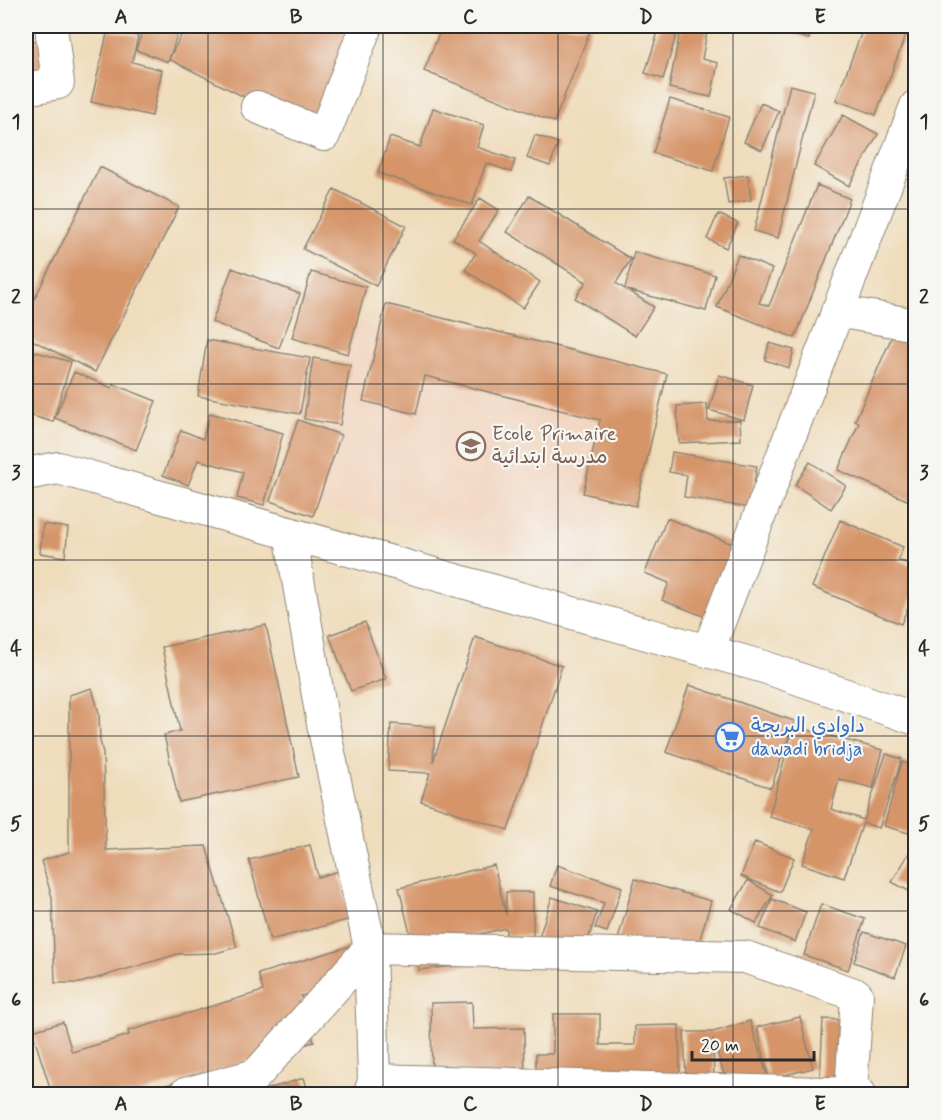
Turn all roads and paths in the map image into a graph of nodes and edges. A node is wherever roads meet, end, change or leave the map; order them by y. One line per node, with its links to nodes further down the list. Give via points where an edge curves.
1 (51, 26): 3 (street, via 58,82)
2 (366, 26): 5 (street, via 324,135)
3 (26, 89)
4 (915, 106): 6 (street)
5 (257, 107)
6 (837, 311): 7 (street); 10 (street)
7 (915, 325)
8 (26, 474): 9 (street, via 58,468)
9 (290, 533): 10 (street); 12 (street, via 323,724)
10 (708, 651): 11 (street)
11 (915, 719)
12 (370, 948): 13 (street); 14 (street, via 745,957 857,995); 15 (street, via 256,1075)
13 (372, 1087): 14 (street)
14 (856, 1094)
15 (185, 1095)

